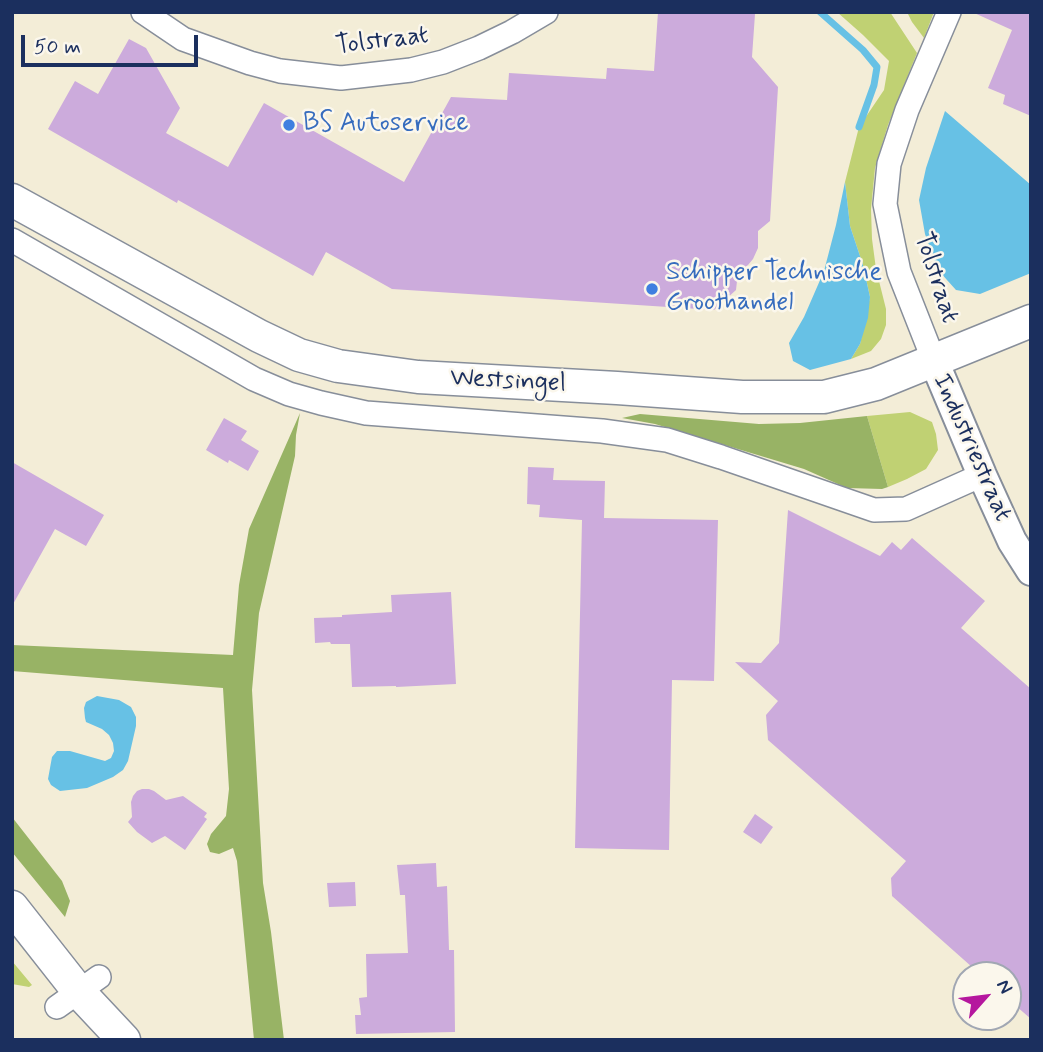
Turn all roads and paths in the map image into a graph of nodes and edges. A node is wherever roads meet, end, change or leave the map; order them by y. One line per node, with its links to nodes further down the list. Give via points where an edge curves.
1 (142, 12): 2 (street, Tolstraat, via 183,39 250,63 341,78 443,62)
2 (546, 12)
3 (949, 12): 7 (street, Tolstraat, via 907,110 890,164 884,204 899,272)
4 (12, 200): 7 (main road, Westsingel, via 259,336 299,355 338,366 432,378 742,397 824,397 876,384)
5 (12, 240): 8 (street, Westsingel, via 254,379 321,403 366,413 667,440 874,510 906,509)
6 (1031, 321): 7 (main road, Westsingel)
7 (934, 361): 8 (street, Industriestraat)
8 (982, 475): 9 (street, Industriestraat)
9 (1031, 571)
10 (12, 907): 11 (main road, via 78,992)
11 (124, 1040)

